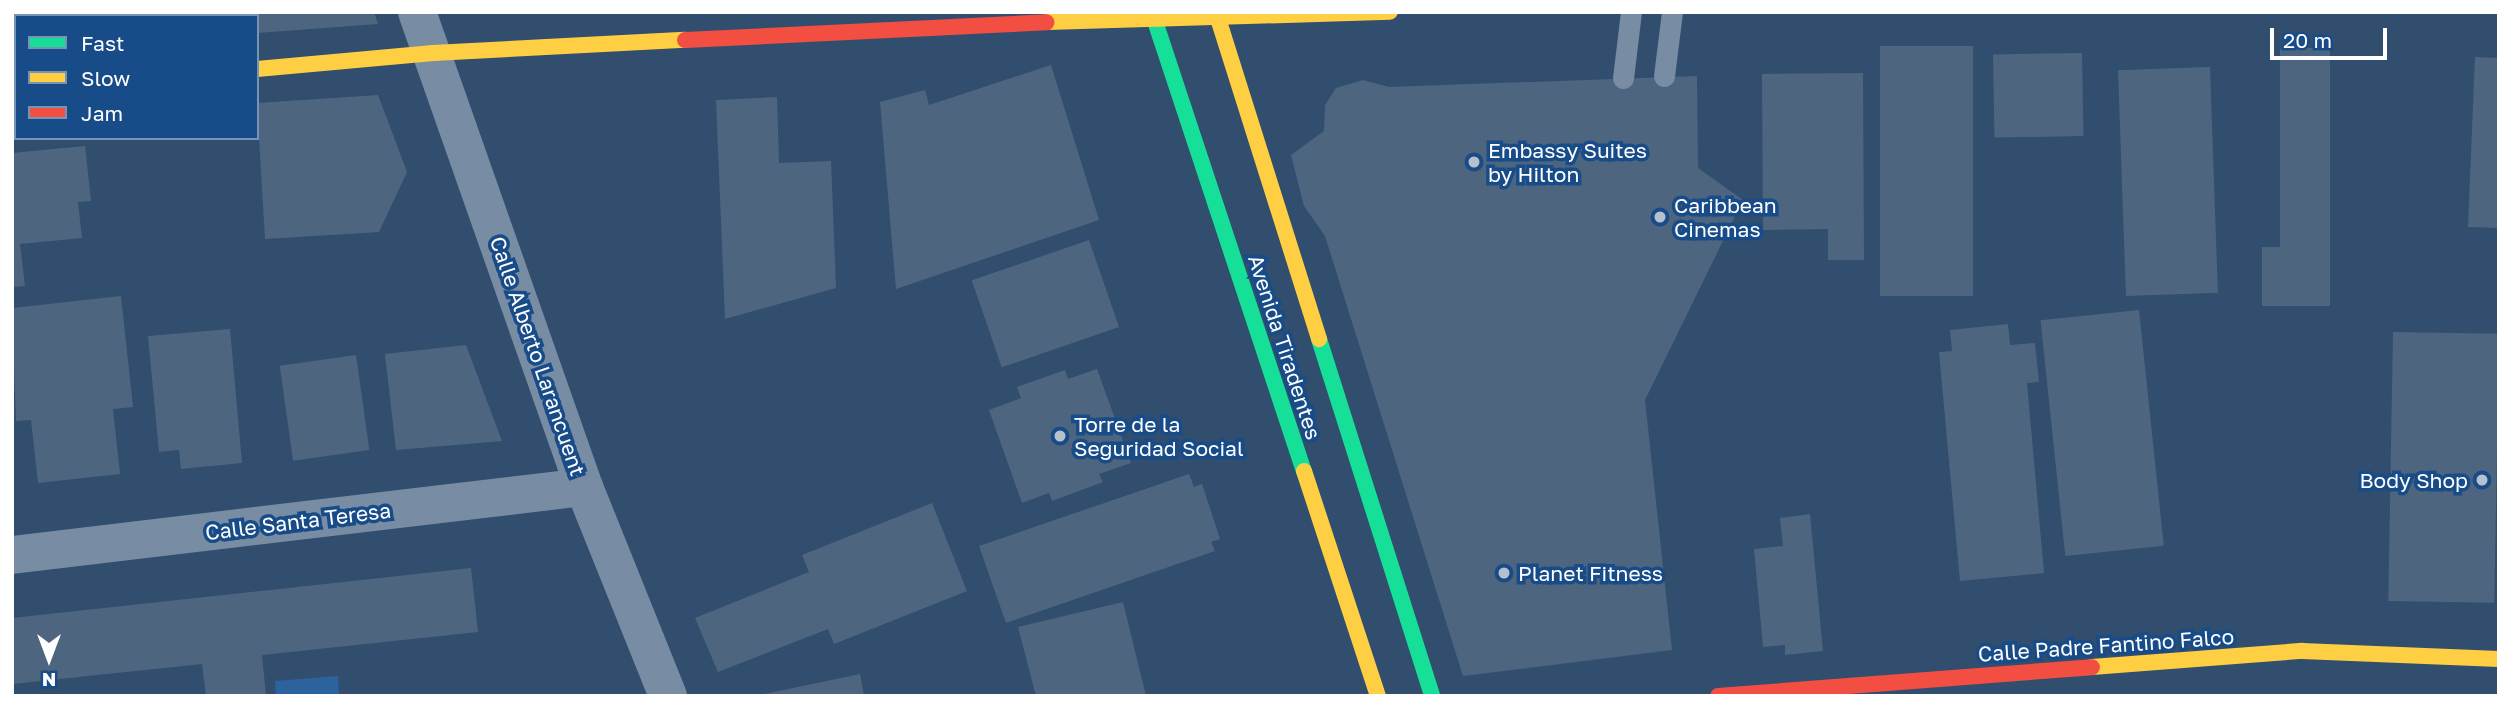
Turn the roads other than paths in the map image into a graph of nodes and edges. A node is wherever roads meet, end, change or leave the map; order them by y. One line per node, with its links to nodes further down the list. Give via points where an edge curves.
1 (417, 12): 8 (street, Calle Alberto Larancuent)
2 (1390, 12): 5 (street)
3 (1631, 12): 11 (lane)
4 (1672, 12): 10 (lane)
5 (1381, 13): 7 (street)
6 (1153, 15): 7 (street); 8 (street); 16 (street, Avenida Tiradentes)
7 (1217, 15): 17 (street, Avenida Tiradentes)
8 (433, 53): 9 (street); 12 (street, Calle Alberto Larancuent)
9 (259, 69)
10 (1664, 76)
11 (1623, 78)
12 (584, 487): 13 (street, Calle Santa Teresa); 15 (street, Calle Alberto Larancuent)
13 (12, 555)
14 (2499, 659): 18 (street, Calle Padre Fantino Falco, via 2302,651)
15 (668, 696)
16 (1378, 696)
17 (1432, 696)
18 (1718, 696)

